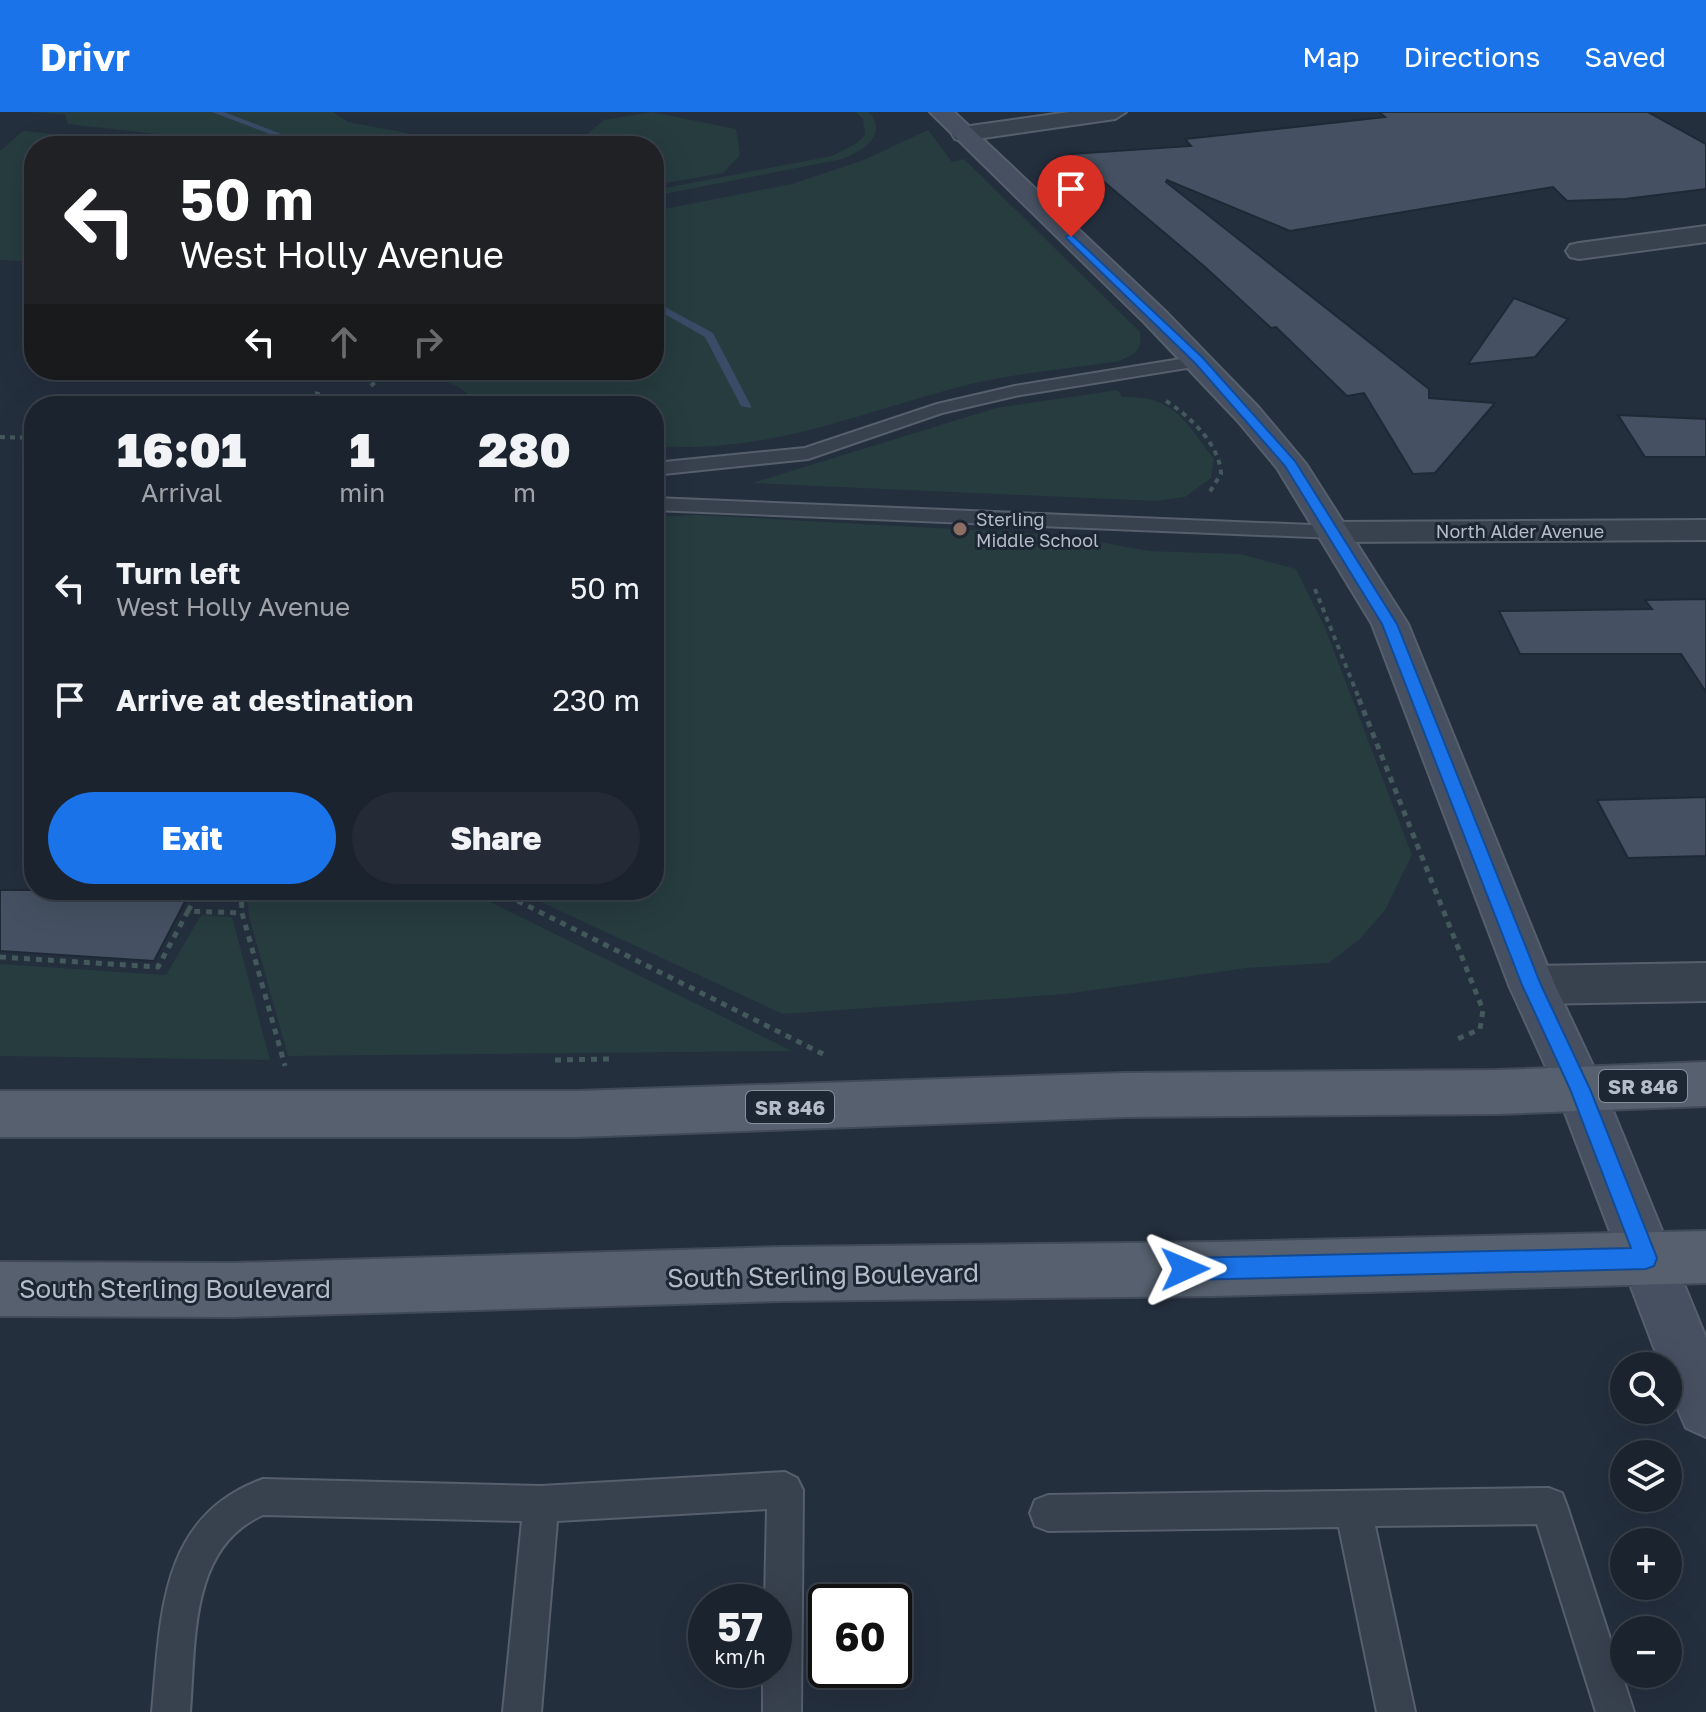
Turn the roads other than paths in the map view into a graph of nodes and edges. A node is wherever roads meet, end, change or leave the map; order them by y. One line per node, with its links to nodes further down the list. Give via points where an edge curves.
1 (1115, 112): 2 (street)
2 (952, 123): 5 (street)
3 (1706, 234): 4 (street)
4 (1579, 251)
5 (1199, 361): 6 (lane, via 937,409 808,453); 9 (street, via 1290,464)
6 (664, 468)
7 (664, 504): 9 (lane)
8 (1706, 530): 9 (street, North Alder Avenue)
9 (1335, 532): 11 (street, via 1390,624)
10 (1706, 982): 11 (street)
11 (1532, 985): 13 (street)
12 (1706, 1084): 13 (main road, SR 846)
13 (1580, 1089): 14 (main road, SR 846, via 1125,1095 577,1114); 16 (street)
14 (0, 1114)
15 (1706, 1257): 16 (main road, South Sterling Boulevard)
16 (1646, 1258): 17 (main road, South Sterling Boulevard, via 233,1290); 18 (street)
17 (0, 1289)
18 (1706, 1408)
19 (541, 1504): 22 (lane, via 263,1497 245,1503 225,1518 195,1555 180,1600); 23 (lane); 24 (lane, via 785,1490)
20 (1353, 1509): 21 (lane); 25 (lane); 26 (lane, via 1549,1506)
21 (1048, 1513)
22 (171, 1712)
23 (522, 1712)
24 (782, 1712)
25 (1396, 1712)
26 (1615, 1712)

